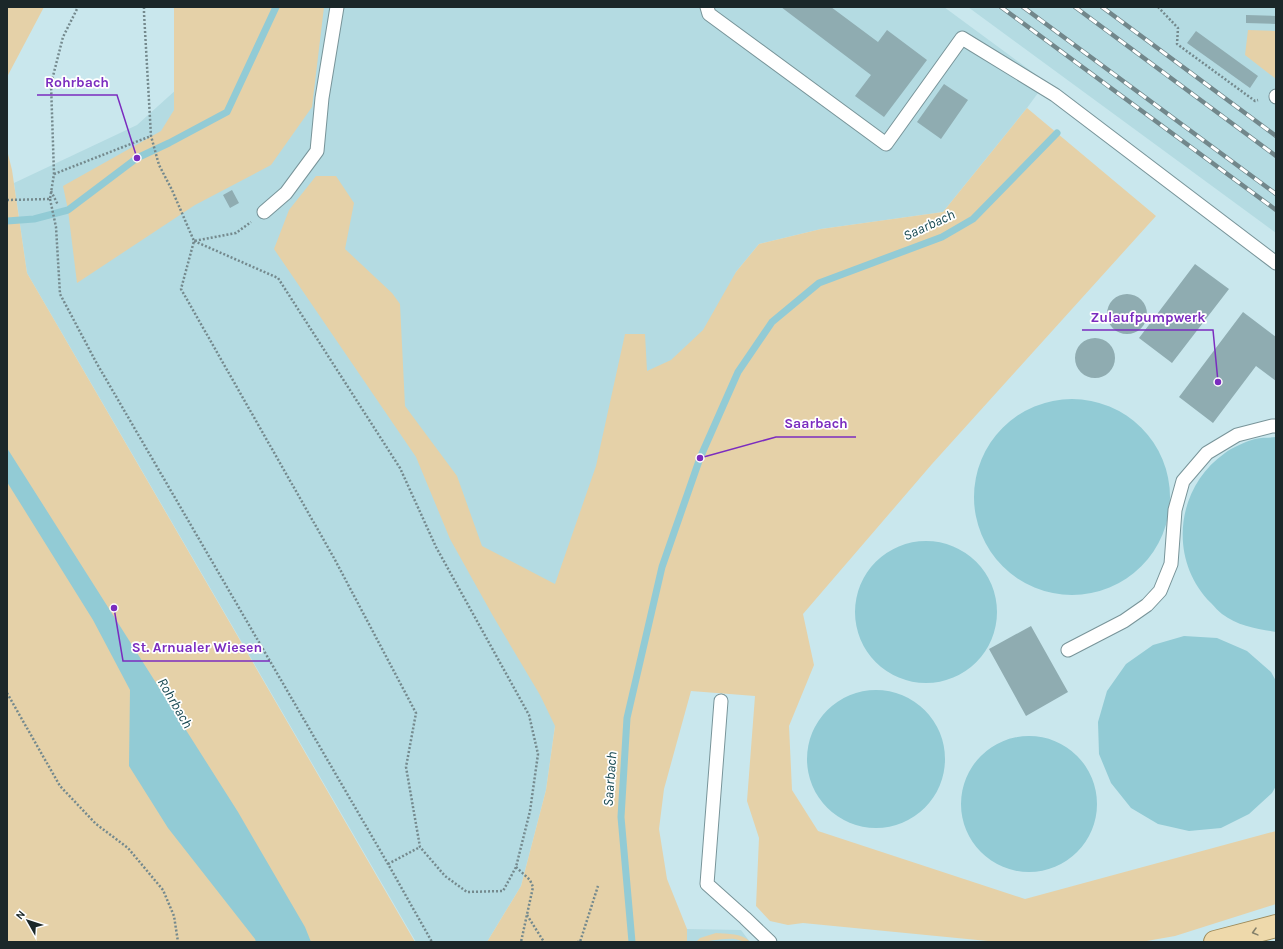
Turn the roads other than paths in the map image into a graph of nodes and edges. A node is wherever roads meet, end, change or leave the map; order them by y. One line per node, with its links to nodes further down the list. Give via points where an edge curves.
1 (337, 7): 3 (lane, via 322,98 317,151 286,193)
2 (706, 7): 4 (lane, via 709,14 886,144 962,38 1055,95)
3 (264, 212)
4 (1276, 263)
5 (1276, 426): 6 (lane, via 1237,435 1206,454 1183,481 1175,510 1171,564 1160,591 1147,605 1124,621)
6 (1068, 650)
7 (721, 701): 10 (lane, via 707,884)
8 (1276, 926): 9 (main road, one-way to 9)
9 (1224, 940)
10 (770, 942)

